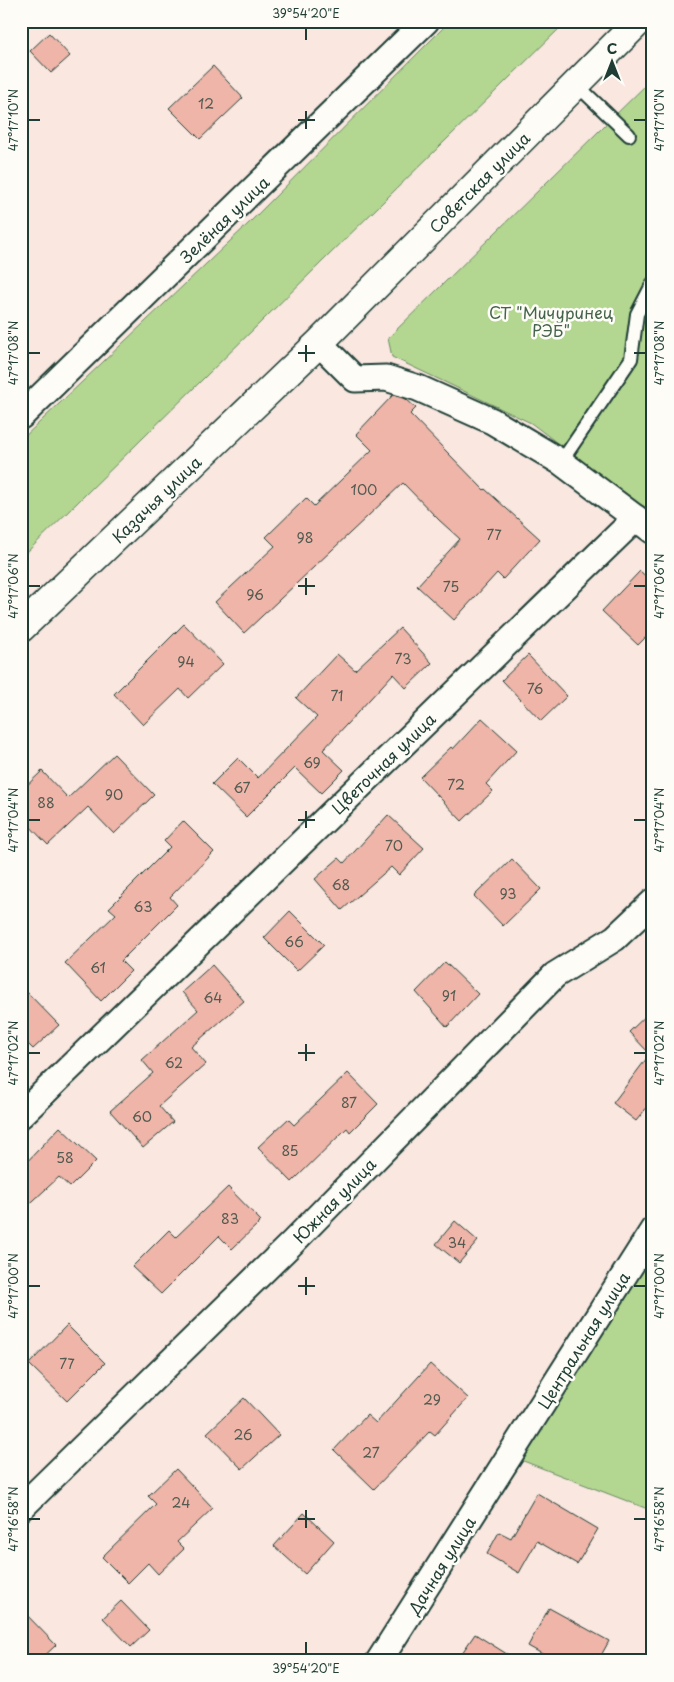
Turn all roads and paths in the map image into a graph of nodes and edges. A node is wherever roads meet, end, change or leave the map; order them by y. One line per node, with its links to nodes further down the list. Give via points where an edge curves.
1 (426, 21): 8 (street, Зелёная улица)
2 (639, 21): 3 (main road, Советская улица)
3 (576, 84): 4 (lane); 6 (main road, Советская улица)
4 (629, 135)
5 (653, 282): 9 (lane, via 637,314 631,359)
6 (319, 343): 7 (main road, Советская улица); 9 (street, via 355,379 386,378 418,388 492,422)
7 (291, 369): 11 (main road, Казачья улица)
8 (21, 416)
9 (562, 462): 10 (street)
10 (644, 524): 13 (street, Цветочная улица, via 616,536)
11 (21, 628)
12 (653, 902): 16 (street, Южная улица, via 614,938 555,975 293,1242)
13 (21, 1115)
14 (653, 1230): 15 (street, Центральная улица)
15 (507, 1460): 17 (street, Дачная улица)
16 (21, 1508)
17 (384, 1660)

